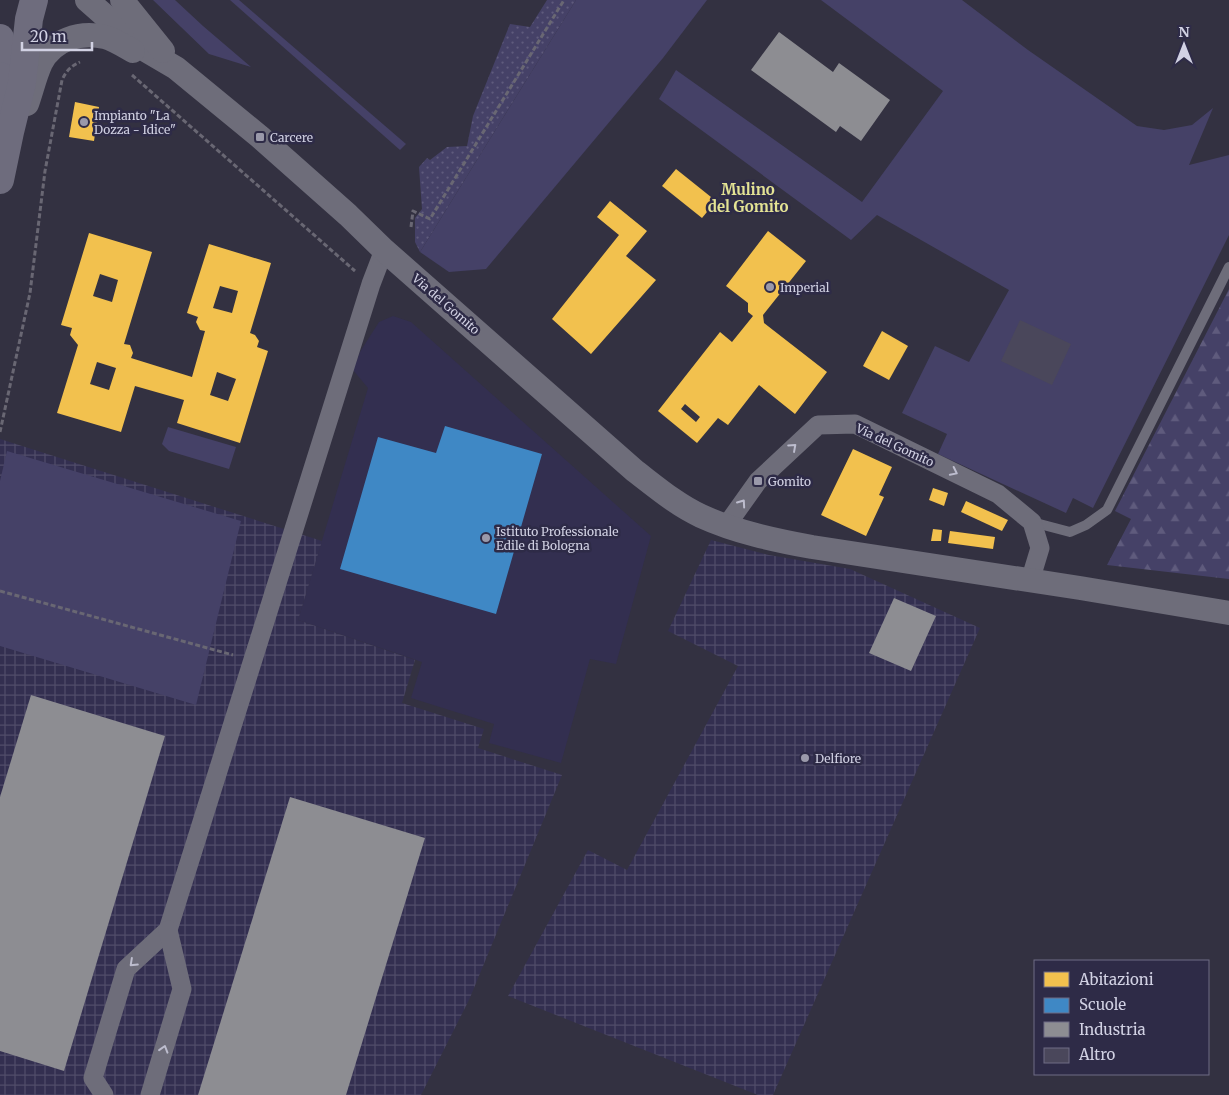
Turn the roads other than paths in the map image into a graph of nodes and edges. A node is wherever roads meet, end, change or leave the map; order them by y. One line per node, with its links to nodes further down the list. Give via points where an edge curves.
1 (34, 0): 8 (main road, via 22,82)
2 (87, 0): 6 (street, Via del Gomito, via 147,50)
3 (122, 0): 6 (street, Via del Gomito)
4 (0, 38): 5 (main road)
5 (0, 59)
6 (176, 68): 8 (street, via 149,59 106,37 87,35 64,40 50,50 41,64 24,111); 10 (street, Via del Gomito, via 260,137)
7 (0, 76): 8 (main road, via 1,101)
8 (10, 132): 9 (main road)
9 (0, 180)
10 (384, 250): 13 (street, Via del Gomito, via 635,471 676,501); 16 (street)
11 (1229, 267): 12 (lane, via 1107,510 1070,532)
12 (1032, 522): 13 (street, Via del Gomito, one-way to 12, via 758,481 818,425 846,424 855,424 998,494); 14 (street, via 1040,548)
13 (726, 526): 14 (street, Via del Gomito, via 768,539 812,547)
14 (1030, 581): 15 (street, Via del Gomito)
15 (1229, 613)
16 (168, 930): 17 (street, one-way to 17, via 126,969 93,1078); 18 (street, one-way to 16, via 182,989)
17 (104, 1095)
18 (150, 1095)

